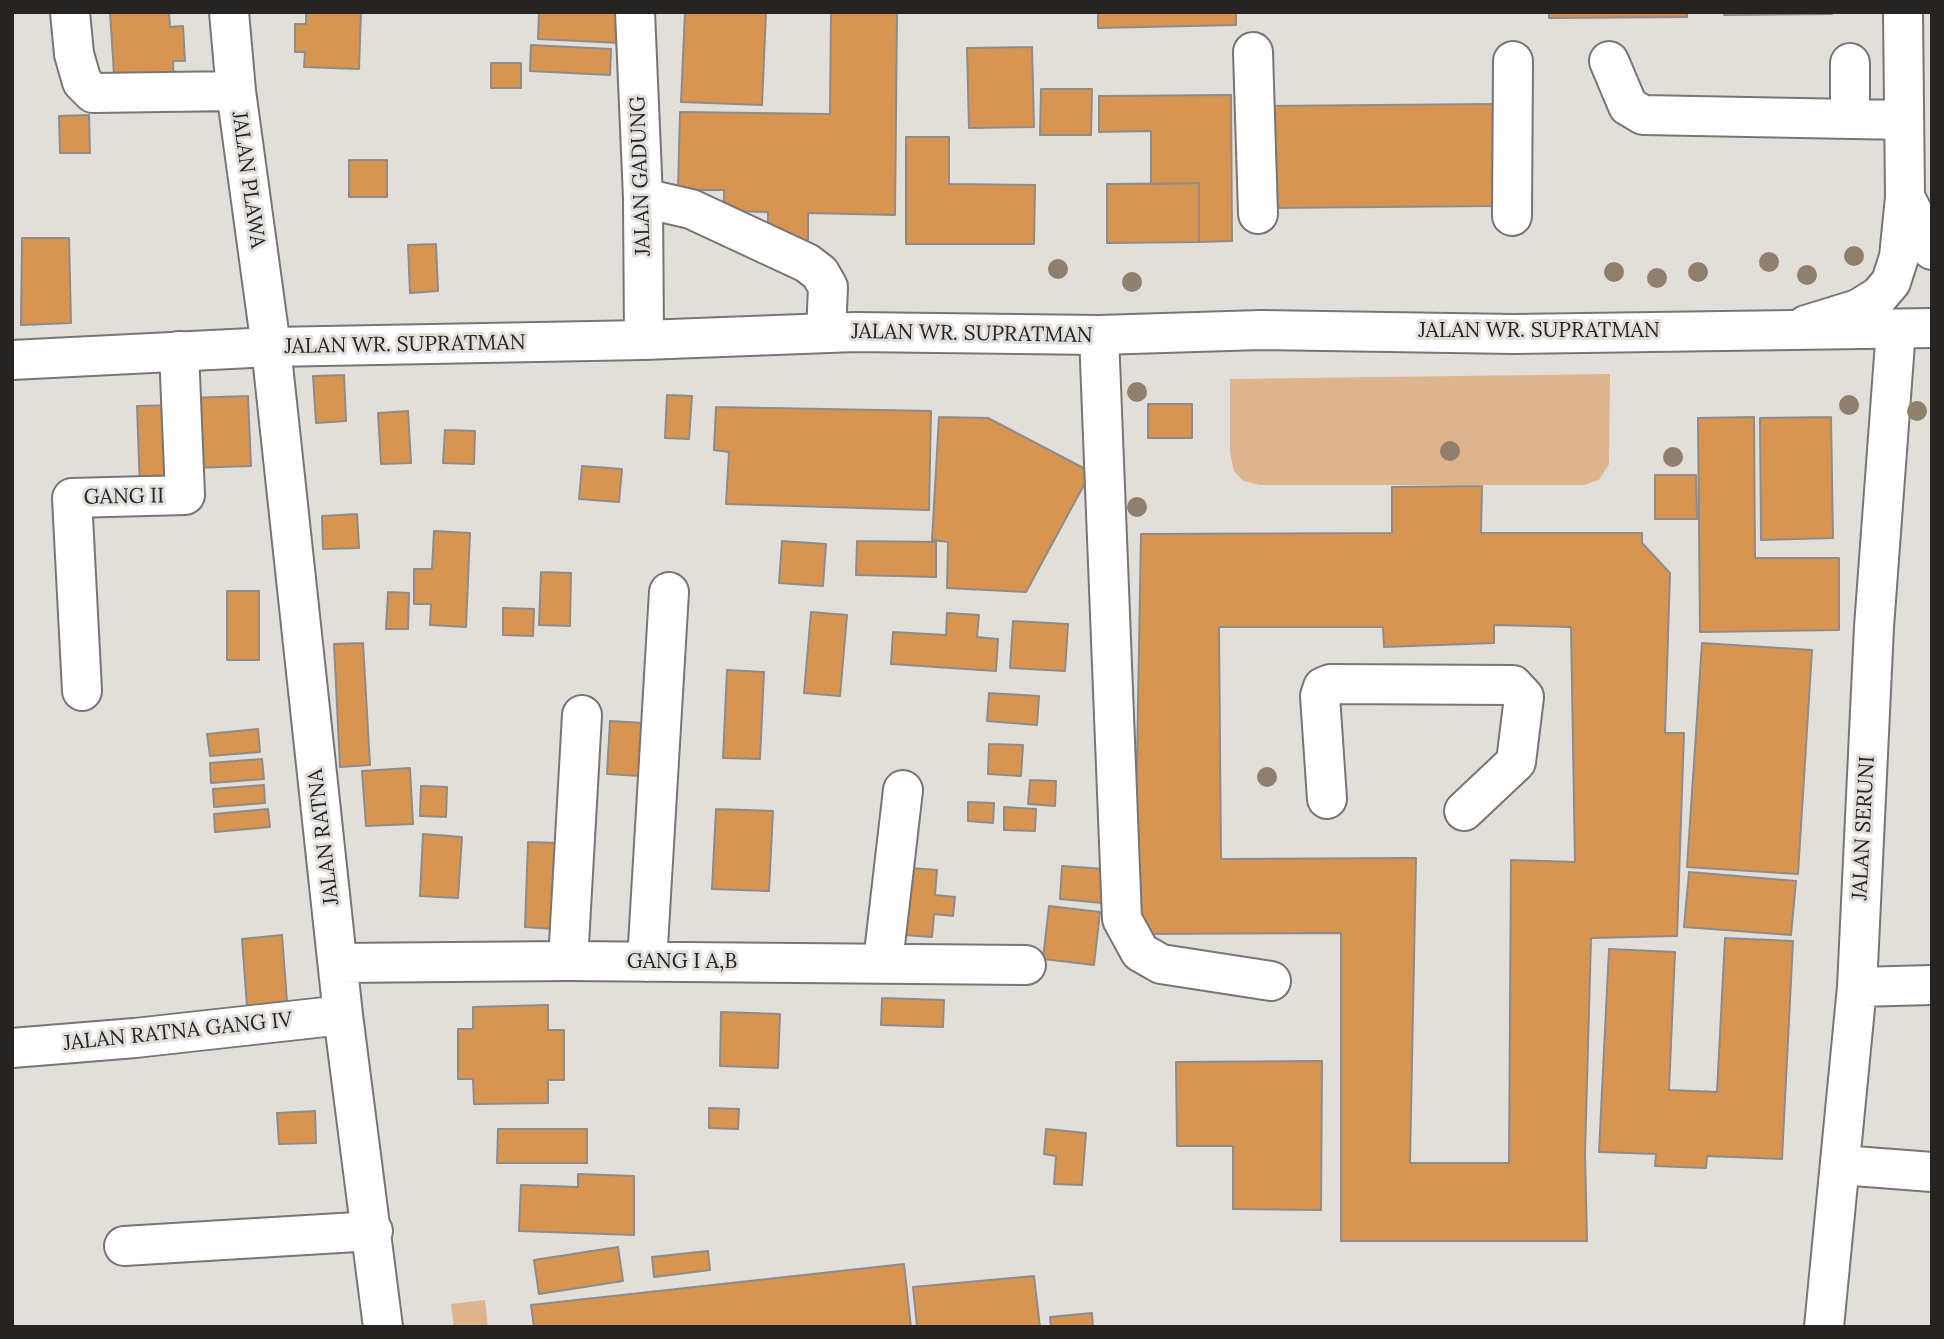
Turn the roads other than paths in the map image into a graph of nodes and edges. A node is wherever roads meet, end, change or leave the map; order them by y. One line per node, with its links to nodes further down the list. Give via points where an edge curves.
1 (71, 12): 9 (street, via 74,54 82,82 93,93)
2 (229, 12): 9 (street, JALAN PLAWA)
3 (635, 12): 13 (street, JALAN GADUNG)
4 (1903, 12): 11 (street)
5 (1253, 52): 14 (street)
6 (1513, 61): 15 (street)
7 (1609, 61): 10 (street, via 1628,106 1643,115)
8 (1850, 63): 10 (street)
9 (236, 91): 22 (street, JALAN PLAWA)
10 (1850, 118): 11 (street)
11 (1904, 120): 12 (street)
12 (1905, 197): 16 (street); 17 (street, via 1891,282 1858,309)
13 (643, 198): 19 (street, via 691,209 807,263 828,287); 21 (street, JALAN GADUNG)
14 (1258, 214)
15 (1512, 216)
16 (1932, 250)
17 (1797, 328): 18 (street, JALAN WR. SUPRATMAN); 20 (street, JALAN WR. SUPRATMAN)
18 (1914, 329): 38 (street, JALAN SERUNI, via 1874,627)
19 (826, 333): 20 (street, JALAN WR. SUPRATMAN); 21 (street, JALAN WR. SUPRATMAN)
20 (1099, 335): 36 (street, via 1122,919 1140,952 1161,964)
21 (644, 340): 22 (street, JALAN WR. SUPRATMAN)
22 (271, 347): 23 (street, JALAN WR. SUPRATMAN); 34 (street, JALAN RATNA)
23 (179, 351): 24 (street, JALAN WR. SUPRATMAN); 26 (street, GANG II, via 185,495 72,498)
24 (12, 360)
25 (669, 592): 32 (street)
26 (82, 691)
27 (582, 715): 31 (street)
28 (903, 790): 33 (street)
29 (1327, 799): 30 (street, via 1323,687 1513,685 1524,697 1516,762)
30 (1464, 811)
31 (568, 961): 32 (street, GANG I A,B); 34 (street, GANG I A,B)
32 (647, 962): 33 (street, GANG I A,B)
33 (883, 962): 35 (street, GANG I A,B)
34 (338, 963): 39 (street, JALAN RATNA)
35 (1026, 965)
36 (1271, 981)
37 (1932, 985): 38 (street)
38 (1857, 987): 41 (street, JALAN SERUNI)
39 (343, 1015): 40 (street, JALAN RATNA GANG IV); 43 (street, JALAN RATNA)
40 (12, 1048)
41 (1841, 1166): 42 (street); 46 (street, JALAN SERUNI)
42 (1932, 1172)
43 (373, 1231): 44 (street); 45 (street, JALAN RATNA)
44 (124, 1246)
45 (383, 1327)
46 (1824, 1327)

